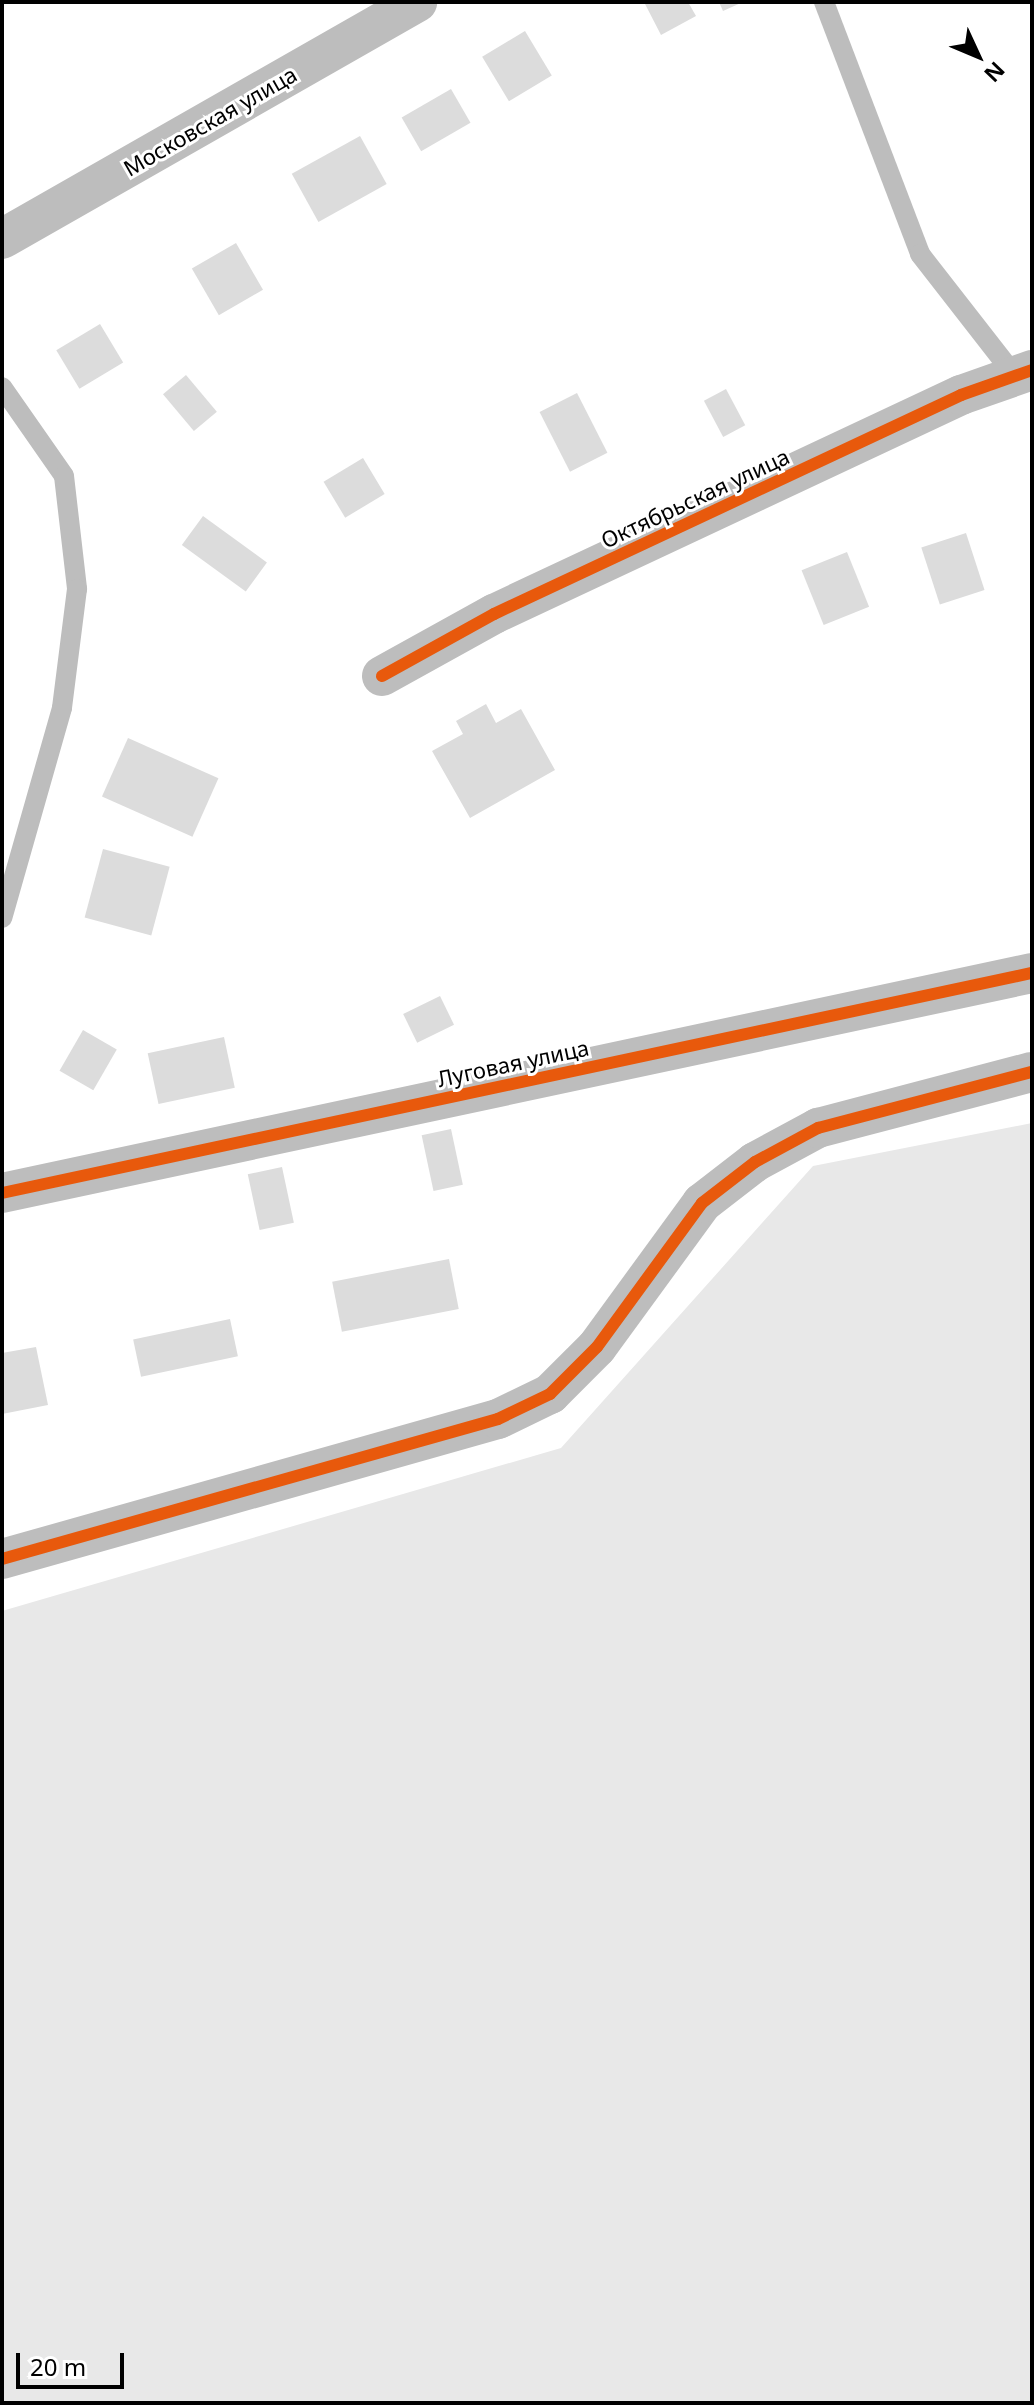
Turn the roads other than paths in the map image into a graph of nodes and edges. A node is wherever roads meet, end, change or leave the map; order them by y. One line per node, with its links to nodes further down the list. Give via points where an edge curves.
1 (417, 2): 3 (street, Московская улица)
2 (824, 2): 4 (lane, via 920,254)
3 (2, 239)
4 (1023, 373): 6 (street, Октябрьская улица, via 961,395 494,614)
5 (2, 387): 7 (lane, via 64,476 77,589 62,708)
6 (382, 676)
7 (2, 918)
8 (1032, 973): 10 (street, Луговая улица)
9 (1032, 1072): 11 (street, via 818,1128 755,1162 702,1203 597,1347 550,1394 498,1419)
10 (2, 1193)
11 (2, 1559)

